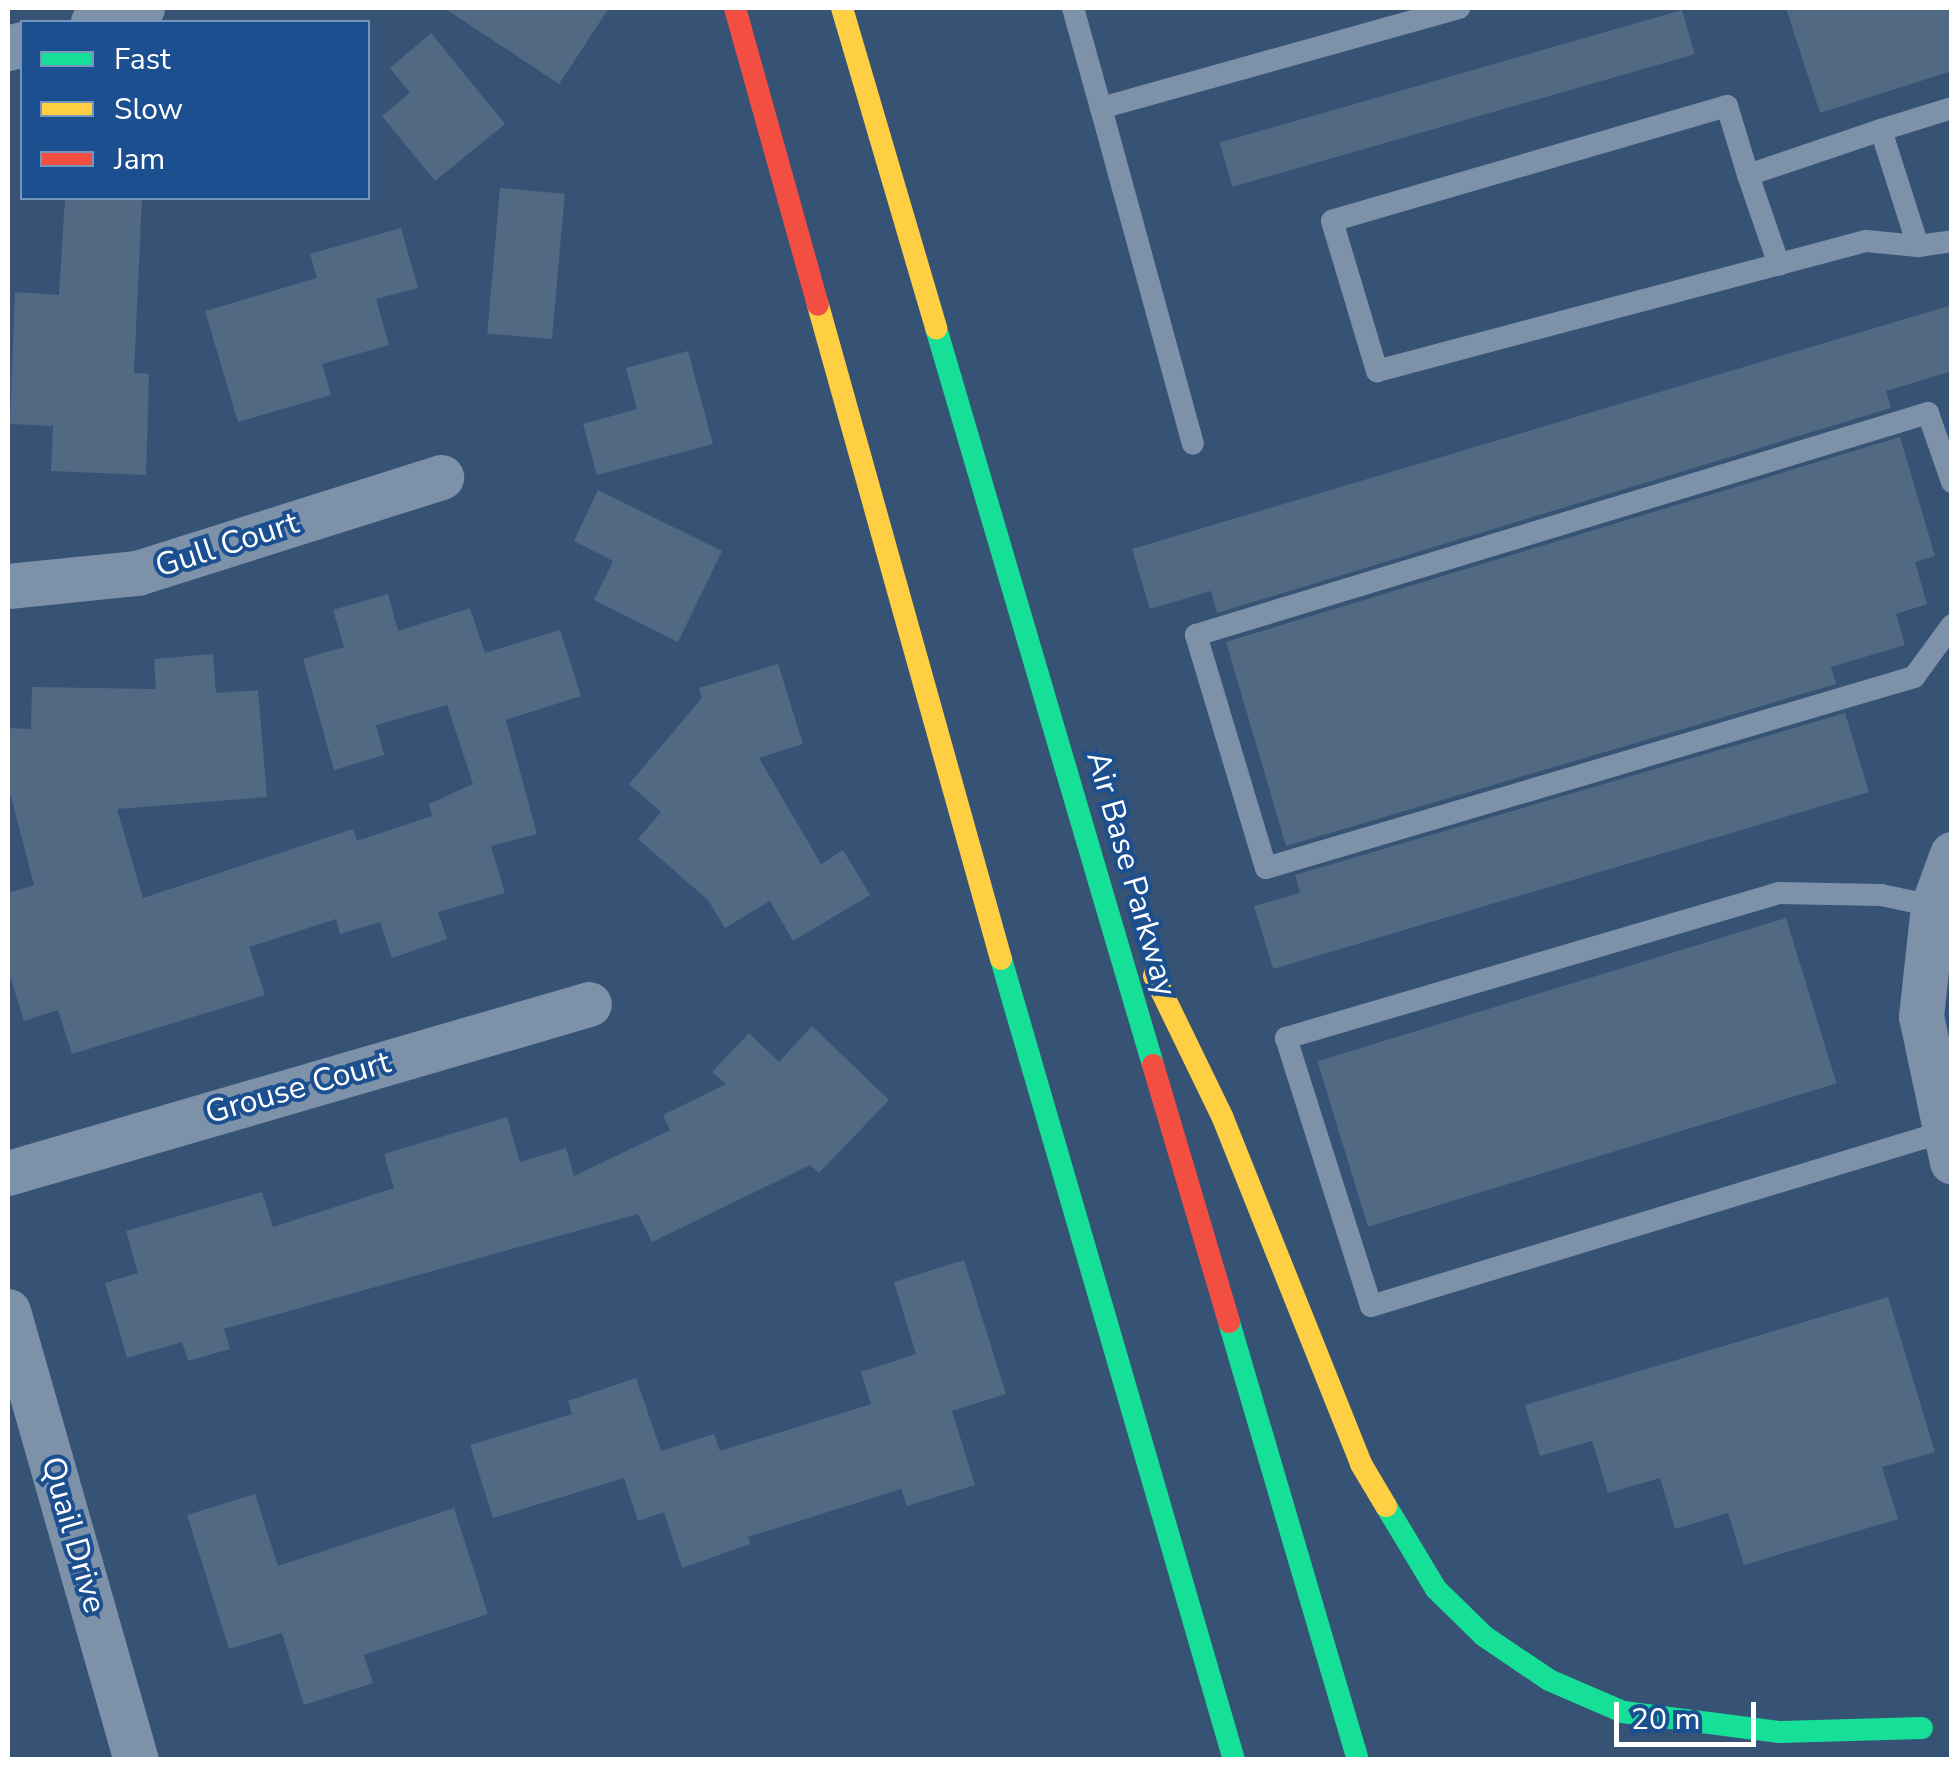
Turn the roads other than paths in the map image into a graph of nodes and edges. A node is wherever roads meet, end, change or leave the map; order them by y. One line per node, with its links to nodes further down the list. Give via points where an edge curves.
1 (142, 8): 6 (street)
2 (735, 8): 28 (main road, via 1090,1278)
3 (842, 8): 19 (main road, Air Base Parkway)
4 (1073, 8): 7 (lane)
5 (1459, 8): 7 (lane)
6 (100, 20)
7 (1101, 108): 14 (lane)
8 (1952, 108): 9 (lane)
9 (1881, 130): 10 (lane); 12 (lane)
10 (1748, 175): 13 (lane); 13 (lane, via 1726,106 1332,221 1377,371)
11 (1952, 241): 12 (lane)
12 (1918, 246): 13 (lane, via 1866,241)
13 (1778, 265)
14 (1193, 444)
15 (442, 477): 17 (street, Gull Court, via 138,573)
16 (1952, 482): 18 (lane, via 1928,413 1196,635 1266,868 1914,677)
17 (8, 586)
18 (1952, 625)
19 (1086, 838): 26 (main road, via 1222,1116 1361,1464 1436,1589 1484,1636 1549,1680 1623,1712 1780,1732); 29 (main road, Air Base Parkway)
20 (1952, 854): 21 (street)
21 (1932, 906): 23 (street, via 1922,1016); 23 (lane, via 1881,895 1780,893 1286,1038 1371,1306)
22 (588, 1004): 24 (street, Grouse Court)
23 (1947, 1147)
24 (8, 1173)
25 (8, 1311): 27 (street, Quail Drive)
26 (1922, 1728)
27 (136, 1760)
28 (1234, 1760)
29 (1358, 1760)

